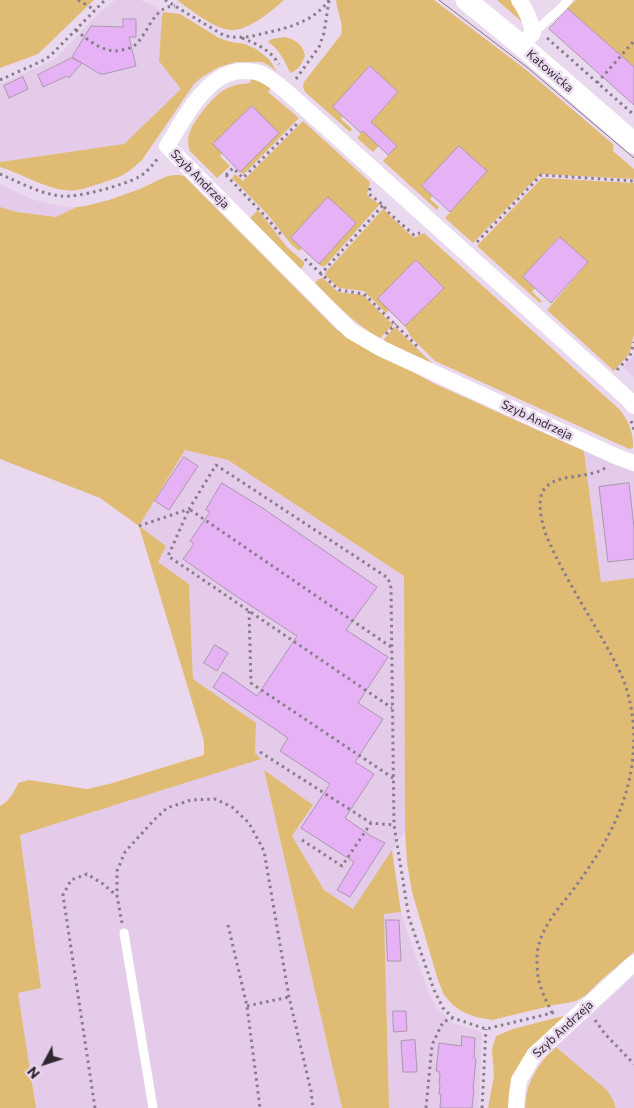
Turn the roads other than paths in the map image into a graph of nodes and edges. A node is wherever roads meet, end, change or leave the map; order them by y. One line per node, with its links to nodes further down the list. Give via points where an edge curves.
1 (466, 0): 4 (street, Katowicka)
2 (519, 0): 4 (street, via 529,16)
3 (568, 0): 4 (lane)
4 (531, 35): 5 (street, Katowicka)
5 (634, 143)
6 (634, 406): 7 (street, Szyb Andrzeja, via 287,92 261,73 239,71 227,74 210,85 167,146 351,330 382,349)
7 (634, 463)
8 (124, 933): 10 (lane)
9 (634, 963): 11 (street, Szyb Andrzeja, via 534,1055 520,1080)
10 (153, 1108)
11 (516, 1108)

